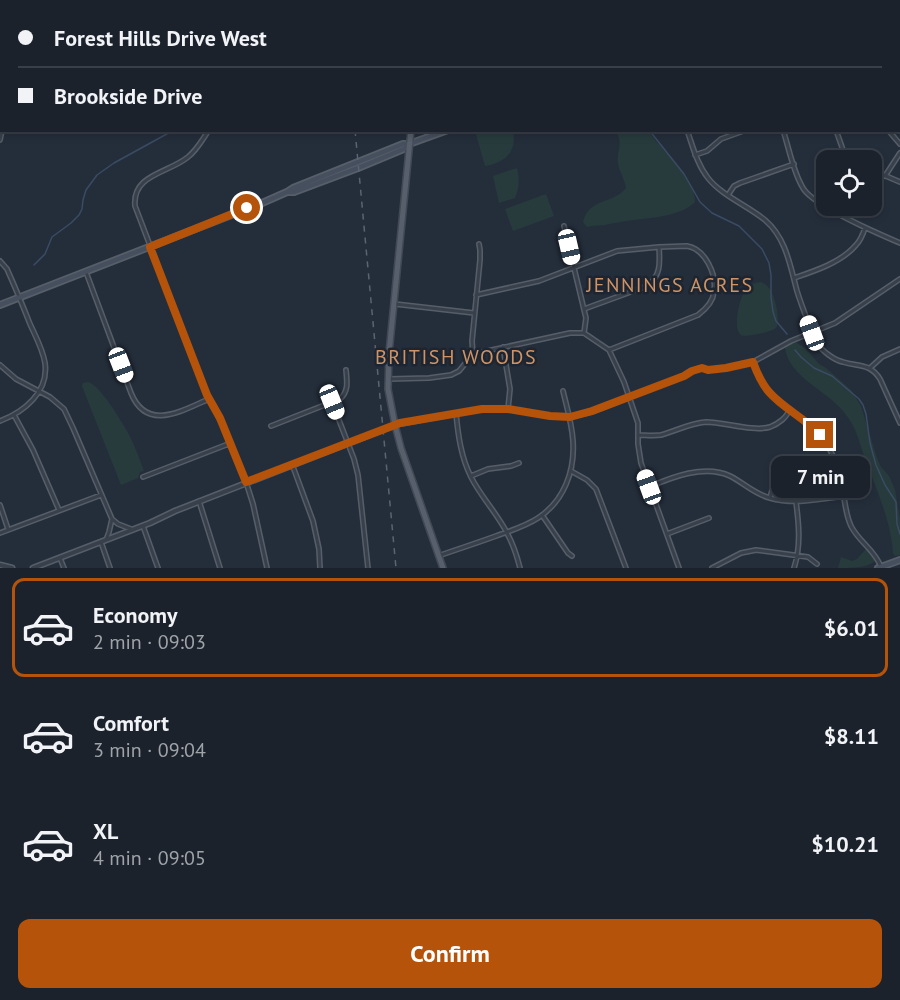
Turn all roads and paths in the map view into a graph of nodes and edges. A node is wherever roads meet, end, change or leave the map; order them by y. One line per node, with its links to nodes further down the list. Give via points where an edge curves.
1 (207, 132): 23 (street, via 188,157 146,179 137,190 135,206)
2 (411, 132): 9 (main road)
3 (442, 132): 9 (main road)
4 (688, 132): 13 (street)
5 (740, 132): 13 (street)
6 (784, 132): 14 (street)
7 (838, 132): 11 (street)
8 (890, 132): 10 (street)
9 (409, 144): 23 (main road); 32 (main road)
10 (900, 144)
11 (843, 150)
12 (900, 153): 16 (street)
13 (695, 155): 18 (street, via 707,177)
14 (794, 164): 18 (street, via 740,183); 20 (street, via 808,195)
15 (882, 175): 16 (street)
16 (885, 176): 17 (street)
17 (900, 182)
18 (728, 195): 28 (street, via 776,231 787,251)
19 (564, 226): 26 (street)
20 (865, 228): 21 (street); 28 (street, via 849,251 830,264)
21 (900, 243)
22 (479, 244): 30 (street)
23 (150, 247): 27 (main road); 50 (street)
24 (659, 247): 26 (street, via 618,250); 34 (street, via 659,271 652,282); 40 (street, via 688,246 700,252 714,280 712,300 698,315)
25 (0, 261): 31 (street, via 7,268)
26 (573, 267): 30 (street, via 539,281); 34 (street)
27 (86, 272): 31 (main road); 50 (street, via 138,407 163,416)
28 (794, 278): 37 (street)
29 (900, 279): 37 (street, via 843,318)
30 (476, 295): 35 (street)
31 (19, 298): 33 (main road); 47 (street, via 45,363)
32 (393, 304): 35 (street); 46 (main road)
33 (0, 305)
34 (584, 309): 36 (street)
35 (474, 313): 41 (street)
36 (584, 333): 38 (street); 40 (street)
37 (812, 333): 42 (street); 44 (street, via 820,347 839,361)
38 (503, 347): 41 (street); 52 (street, via 510,389)
39 (900, 349): 44 (street)
40 (609, 350): 49 (street)
41 (473, 354): 46 (street, via 451,375)
42 (753, 362): 49 (street, via 697,369); 53 (street, via 768,392)
43 (0, 365): 47 (street)
44 (870, 368): 58 (street, via 880,379)
45 (346, 370): 51 (street, via 346,391)
46 (388, 379): 59 (main road)
47 (39, 391): 55 (street, via 31,403); 72 (street, via 67,414)
48 (563, 391): 56 (street)
49 (630, 397): 56 (street); 61 (street)
50 (209, 399): 63 (street)
51 (332, 402): 60 (street); 62 (street)
52 (508, 409): 54 (street); 56 (street)
53 (789, 409): 61 (street, via 780,422 768,427 702,423 661,435); 73 (street, via 814,428 828,446 840,473)
54 (456, 413): 59 (street); 68 (street)
55 (14, 415): 57 (street); 78 (street)
56 (570, 417): 66 (street)
57 (0, 421)
58 (900, 423)
59 (395, 424): 62 (street); 90 (main road)
60 (271, 426)
61 (638, 435): 71 (street, via 639,455)
62 (348, 442): 65 (street); 105 (street, via 358,475)
63 (231, 443): 69 (street); 70 (street)
64 (519, 462): 68 (street)
65 (292, 464): 70 (street); 104 (street, via 313,521)
66 (571, 471): 79 (street, via 562,493); 108 (street, via 596,489)
67 (777, 471): 74 (street)
68 (471, 476): 85 (street)
69 (143, 477)
70 (246, 482): 75 (street); 103 (street)
71 (649, 487): 74 (street, via 696,472 723,473); 87 (street)
72 (101, 495): 78 (street); 81 (street)
73 (843, 496): 76 (street); 96 (street, via 852,528 876,556)
74 (770, 498): 76 (street)
75 (199, 501): 82 (street); 102 (street)
76 (796, 501): 89 (street)
77 (0, 505): 83 (street)
78 (59, 511): 83 (street)
79 (542, 515): 85 (street); 91 (street)
80 (709, 518): 87 (street)
81 (112, 519): 84 (street); 88 (street)
82 (142, 526): 84 (street); 101 (street)
83 (8, 530): 86 (street)
84 (132, 530): 88 (street)
85 (507, 532): 90 (street); 107 (street)
86 (0, 533)
87 (667, 534): 109 (street)
88 (103, 541): 92 (street); 100 (street)
89 (798, 555): 94 (street); 110 (street, via 753,550); 111 (street)
90 (438, 556): 106 (main road)
91 (572, 556)
92 (60, 558): 98 (street); 99 (street)
93 (900, 560): 96 (main road)
94 (817, 564)
95 (0, 565): 97 (street)
96 (880, 567)
97 (12, 568)
98 (33, 568)
99 (64, 568)
100 (110, 568)
101 (158, 568)
102 (220, 568)
103 (267, 568)
104 (320, 568)
105 (368, 568)
106 (443, 568)
107 (520, 568)
108 (626, 568)
109 (679, 568)
110 (712, 568)
111 (794, 568)

